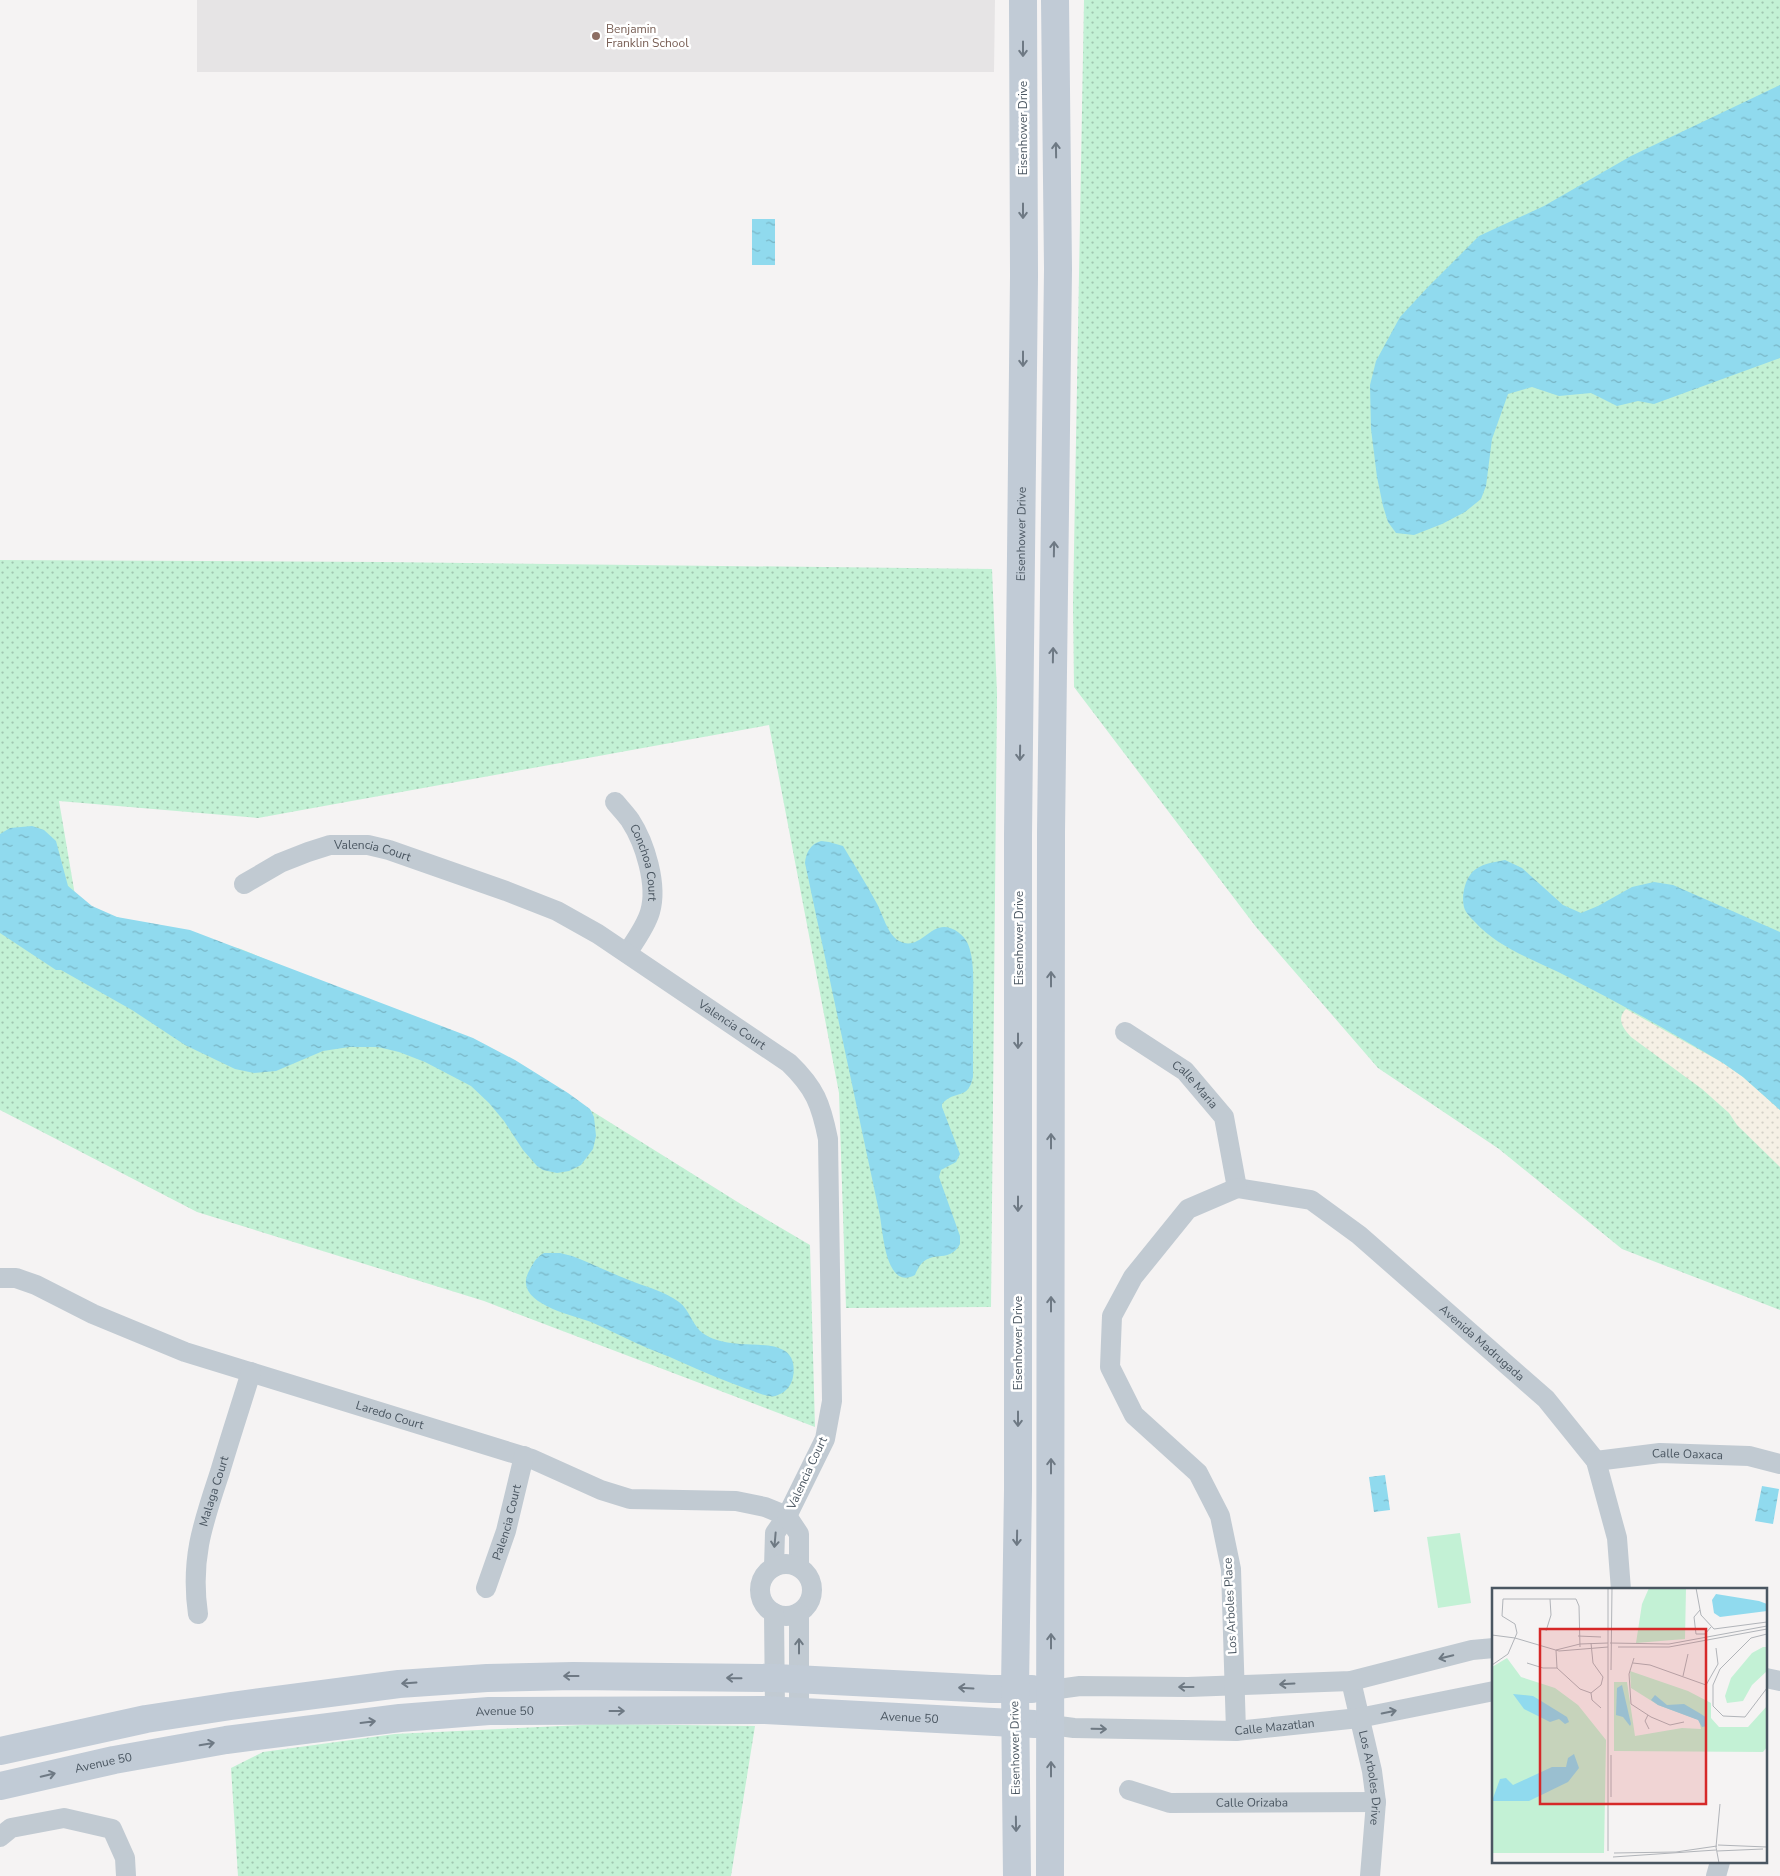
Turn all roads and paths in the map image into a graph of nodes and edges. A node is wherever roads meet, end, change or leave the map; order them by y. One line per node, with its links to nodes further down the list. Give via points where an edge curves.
1 (1023, 0): 3 (main road, Eisenhower Drive, one-way to 3)
2 (1054, 0): 4 (main road, one-way to 2, via 1058,269)
3 (1023, 242): 4 (main road, via 1039,254 1041,342); 27 (main road, Eisenhower Drive, one-way to 27, via 1018,835 1018,1490)
4 (1056, 372): 28 (main road, one-way to 4, via 1051,833)
5 (615, 802): 7 (street, Conchoa Court, via 641,841 654,894 650,914)
6 (244, 884): 7 (street, Valencia Court, via 280,863 330,845 368,845 506,890 557,912)
7 (627, 953): 15 (street, Valencia Court, via 789,1063 804,1077 824,1118 828,1139 832,1401 825,1439)
8 (1125, 1032): 9 (street, Calle Maria, via 1185,1071 1224,1117)
9 (1237, 1188): 13 (street, Avenida Madrugada, via 1311,1200 1359,1235 1546,1399); 26 (street, Los Arboles Place, via 1188,1209 1133,1277 1112,1316 1110,1367 1134,1415 1198,1473 1220,1516 1231,1569)
10 (0, 1278): 11 (street, Laredo Court, via 16,1278 36,1285 140,1334)
11 (251, 1372): 12 (street, Laredo Court); 22 (street, Malaga Court, via 197,1552 194,1590)
12 (524, 1456): 15 (street, Laredo Court, via 601,1490 630,1499 736,1502 765,1507); 18 (street, Palencia Court, via 506,1531)
13 (1596, 1461): 14 (street, Calle Oaxaca, via 1660,1453 1749,1456); 19 (street, Avenida Madrugada, via 1617,1538)
14 (1780, 1464)
15 (787, 1516): 16 (street, Valencia Court, one-way to 16, via 775,1533); 17 (street, Valencia Court, via 799,1534)
16 (774, 1567): 17 (street, via 787,1564); 20 (street, via 765,1575 760,1591 762,1600)
17 (799, 1567): 21 (street, via 808,1576 813,1592 806,1608)
18 (486, 1588)
19 (1621, 1588)
20 (774, 1613): 21 (street, via 782,1616); 24 (street)
21 (799, 1613): 24 (street, one-way to 21)
22 (198, 1614)
23 (1492, 1648): 25 (street, one-way to 25, via 1472,1650)
24 (787, 1678): 27 (main road, one-way to 24); 30 (street); 35 (main road, one-way to 35, via 573,1676 399,1684 146,1719)
25 (1351, 1681): 26 (street, one-way to 26); 31 (street, Los Arboles Drive)
26 (1234, 1686): 28 (street, one-way to 28, via 1080,1686); 34 (street, Los Arboles Place)
27 (1014, 1688): 28 (main road); 32 (main road, Eisenhower Drive)
28 (1052, 1690): 33 (main road)
29 (1492, 1691): 31 (street, Calle Mazatlan, one-way to 29)
30 (787, 1711): 32 (main road, Avenue 50); 36 (main road, Avenue 50, one-way to 30, via 114,1760 226,1740 400,1718 489,1711)
31 (1359, 1718): 34 (street, Calle Mazatlan); 38 (street, Los Arboles Drive)
32 (1016, 1723): 33 (main road, Avenue 50); 41 (main road, Eisenhower Drive, one-way to 41)
33 (1051, 1725): 34 (street, Calle Mazatlan, one-way to 34); 42 (main road, one-way to 33)
34 (1236, 1731)
35 (0, 1751)
36 (0, 1786)
37 (1129, 1790): 38 (street, Calle Orizaba, via 1170,1803)
38 (1376, 1802): 43 (street, Los Arboles Drive)
39 (0, 1837): 40 (street, via 11,1828 64,1818 112,1829 125,1858)
40 (126, 1876)
41 (1017, 1876)
42 (1050, 1876)
43 (1370, 1876)

